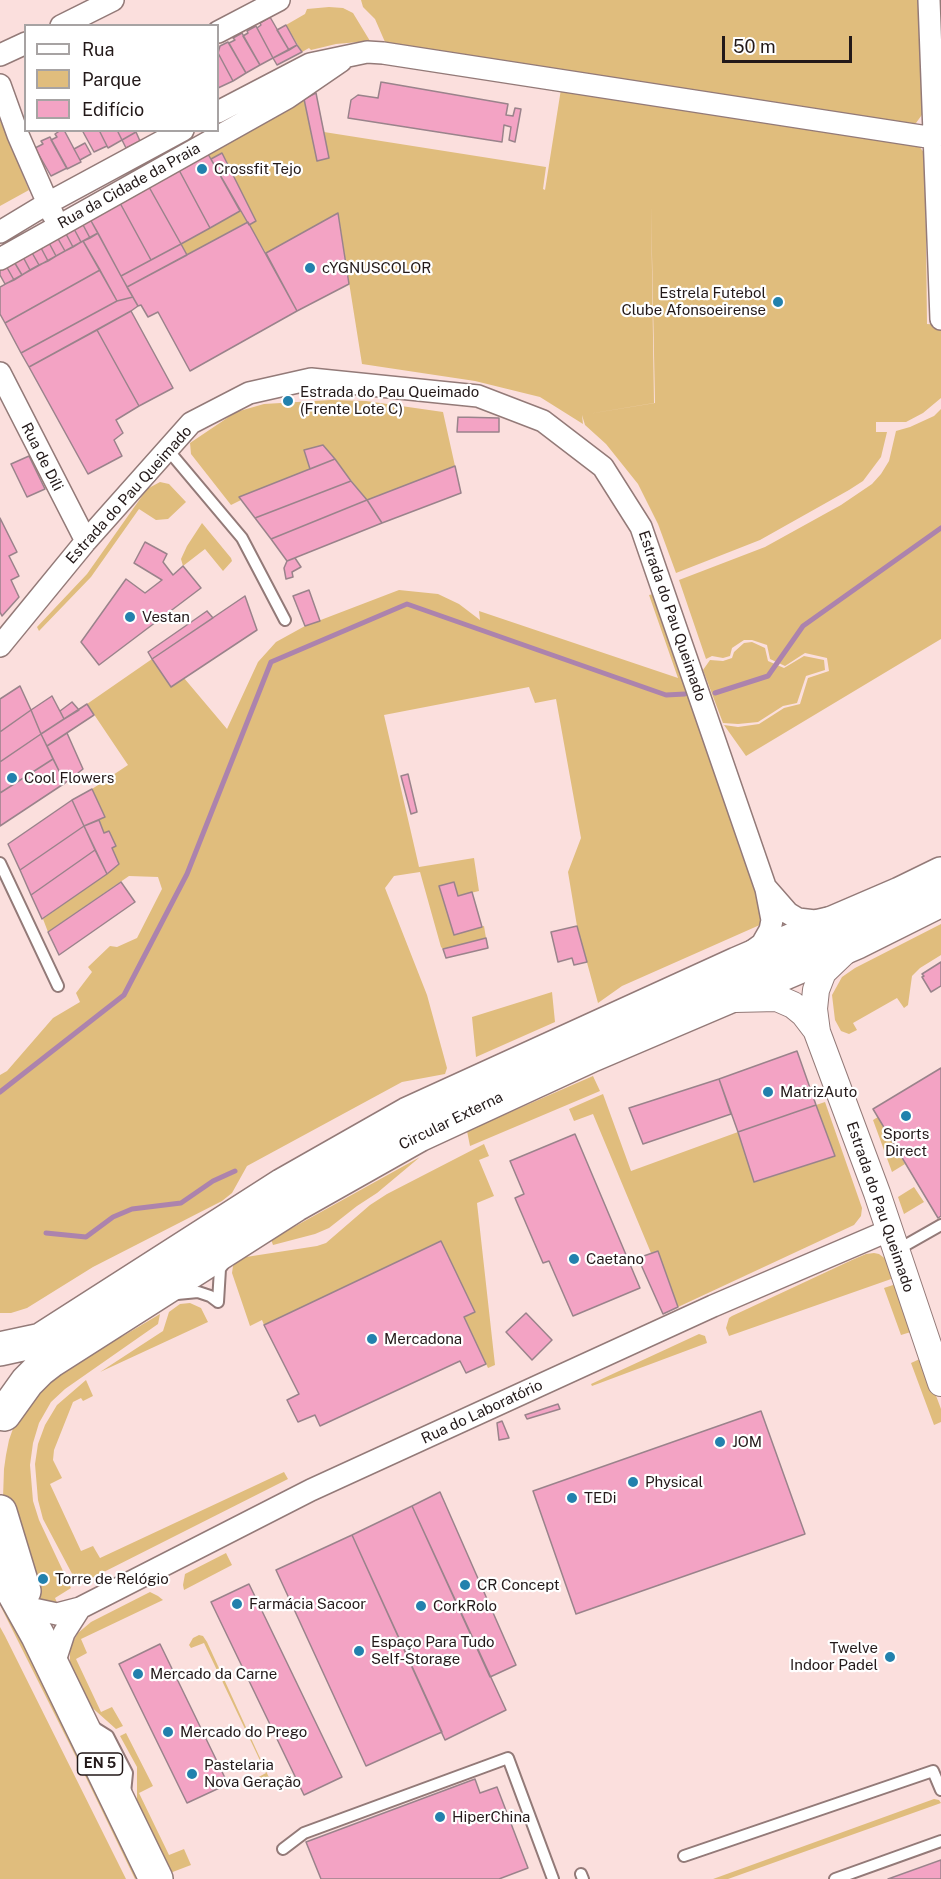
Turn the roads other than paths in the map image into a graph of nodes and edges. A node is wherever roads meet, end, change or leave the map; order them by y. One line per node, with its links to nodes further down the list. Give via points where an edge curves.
1 (113, 0): 4 (street)
2 (279, 0): 5 (street)
3 (929, 0): 6 (street)
4 (65, 24)
5 (219, 31)
6 (936, 37): 14 (street)
7 (24, 44): 8 (street)
8 (0, 56)
9 (349, 56): 11 (street, via 299,68); 14 (street, via 383,53); 16 (street, Rua da Cidade da Praia, via 287,98)
10 (0, 85): 13 (street)
11 (219, 111)
12 (179, 132): 15 (street, Rua da Cidade da Praia)
13 (22, 133): 15 (street)
14 (934, 138): 19 (street)
15 (48, 203): 16 (street); 17 (street, Rua da Cidade da Praia)
16 (59, 226): 18 (street, Rua da Cidade da Praia)
17 (0, 232)
18 (0, 259)
19 (941, 319)
20 (0, 373): 22 (street, Rua de Díli)
21 (168, 450): 22 (street, Estrada do Pau Queimado); 23 (lane, via 242,538); 27 (street, Estrada do Pau Queimado, via 191,423 249,393 312,379 478,396 543,421 603,467 641,527)
22 (86, 541): 24 (street, Estrada do Pau Queimado)
23 (285, 620)
24 (0, 646)
25 (0, 862): 31 (lane)
26 (941, 874): 29 (main road, Circular Externa)
27 (766, 889): 29 (street, Estrada do Pau Queimado, via 798,919); 30 (street, Estrada do Pau Queimado, via 770,930 762,944)
28 (941, 900): 29 (main road, Circular Externa)
29 (859, 927): 30 (main road, Circular Externa); 32 (main road, Circular Externa); 33 (street, via 823,972 814,1009)
30 (737, 964): 36 (main road, Circular Externa, via 408,1114 283,1185 41,1340)
31 (58, 986)
32 (725, 1000): 33 (street, via 777,998 794,1005); 39 (main road, Circular Externa, via 592,1055 418,1135 295,1205 39,1370)
33 (817, 1032): 35 (street, Estrada do Pau Queimado)
34 (941, 1225): 35 (lane)
35 (893, 1240): 37 (street, Estrada do Pau Queimado); 42 (street, Rua do Laboratório, via 712,1306 311,1490)
36 (0, 1349)
37 (937, 1357): 38 (street, Estrada do Pau Queimado)
38 (941, 1383)
39 (1, 1412)
40 (0, 1512): 43 (main road, EN 5)
41 (0, 1568): 43 (main road, EN 5)
42 (80, 1608): 43 (street, Rua do Laboratório); 44 (street, via 64,1633)
43 (34, 1622): 44 (main road, EN 5)
44 (53, 1667): 50 (main road, EN 5)
45 (937, 1769): 46 (lane); 49 (lane)
46 (941, 1790)
47 (941, 1841): 52 (lane)
48 (283, 1850): 51 (lane, via 304,1833 508,1758)
49 (684, 1856)
50 (156, 1879)
51 (553, 1879)
52 (835, 1879)

